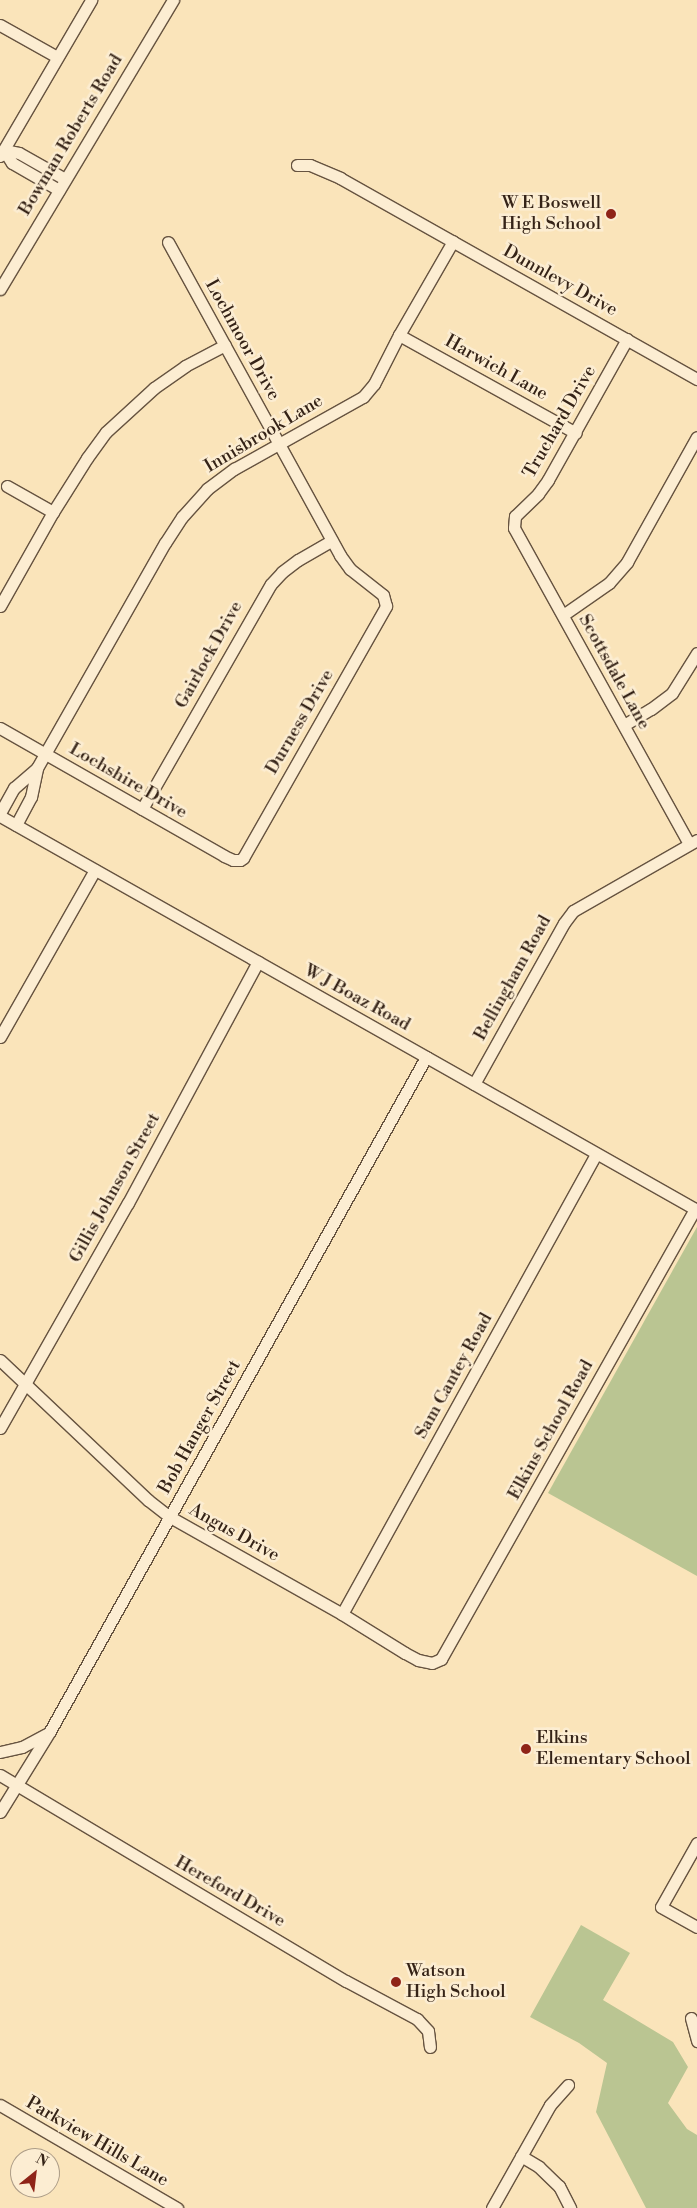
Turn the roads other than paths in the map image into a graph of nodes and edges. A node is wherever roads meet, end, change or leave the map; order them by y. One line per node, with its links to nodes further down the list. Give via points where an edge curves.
1 (91, 0): 4 (street)
2 (173, 0): 7 (street, Bowman Roberts Road)
3 (0, 25): 4 (street)
4 (57, 57): 5 (street)
5 (1, 151): 7 (street, via 19,153); 8 (street, via 12,163)
6 (297, 165): 10 (street, Dunnlevy Drive, via 322,169)
7 (65, 179): 8 (street, Bowman Roberts Road)
8 (59, 190): 11 (street, Bowman Roberts Road)
9 (168, 242): 14 (street, Lochmoor Drive)
10 (453, 242): 12 (street, Innisbrook Lane); 13 (street, Dunnlevy Drive)
11 (0, 289)
12 (400, 334): 16 (street, Harwich Lane); 18 (street, Innisbrook Lane, via 374,384 363,397)
13 (627, 339): 15 (street, Dunnlevy Drive); 16 (street, Truchard Drive)
14 (225, 345): 18 (street, Lochmoor Drive); 20 (street, via 186,366 128,410 87,458)
15 (697, 380)
16 (576, 433): 21 (street, Truchard Drive, via 538,494)
17 (697, 437): 25 (street, via 627,562 609,583)
18 (280, 443): 22 (street, Lochmoor Drive); 29 (street, Innisbrook Lane, via 234,468 207,489 182,517)
19 (7, 486): 20 (street)
20 (54, 512): 24 (street)
21 (515, 516): 25 (street, Scottsdale Lane, via 514,528)
22 (332, 540): 23 (street, Lochmoor Drive, via 350,569); 31 (street, Gairlock Drive, via 298,560 271,584)
23 (386, 600): 35 (street, Durness Drive, via 382,614)
24 (0, 606)
25 (563, 615): 27 (street, Scottsdale Lane)
26 (697, 653): 27 (street, via 672,693)
27 (624, 725): 34 (street, Scottsdale Lane)
28 (0, 728): 29 (street, Lochshire Drive)
29 (45, 754): 30 (street, Innisbrook Lane); 31 (street, Lochshire Drive)
30 (37, 768): 32 (street, Innisbrook Lane, via 14,788); 33 (street, Innisbrook Lane, via 31,797)
31 (142, 809): 35 (street, Lochshire Drive, via 224,856)
32 (0, 814): 33 (street, W J Boaz Road)
33 (16, 825): 36 (street, W J Boaz Road)
34 (693, 842): 40 (street, Bellingham Road, via 573,911)
35 (240, 860)
36 (95, 870): 37 (street, W J Boaz Road); 38 (street)
37 (258, 962): 39 (street, W J Boaz Road); 44 (street, Gillis Johnson Street)
38 (0, 1037)
39 (426, 1057): 40 (street, W J Boaz Road); 46 (street, Bob Hanger Street)
40 (474, 1084): 41 (street, W J Boaz Road)
41 (596, 1154): 42 (street, W J Boaz Road); 47 (street, Sam Cantey Road)
42 (696, 1209): 48 (street, Elkins School Road, via 441,1659)
43 (0, 1360): 44 (street, Angus Drive)
44 (26, 1383): 45 (street, Gillis Johnson Street); 46 (street, Angus Drive, via 148,1500)
45 (0, 1428)
46 (170, 1517): 47 (street, Angus Drive); 49 (street, Bob Hanger Street)
47 (342, 1614): 48 (street, Angus Drive, via 418,1660)
48 (432, 1662)
49 (50, 1732): 50 (street, via 22,1748); 52 (street, Bob Hanger Street)
50 (0, 1752)
51 (0, 1775): 52 (street, Hereford Drive)
52 (16, 1787): 53 (street, Bob Hanger Street); 58 (street, Hereford Drive, via 346,1981 417,2019 428,2031)
53 (0, 1812)
54 (697, 1844): 55 (street, via 661,1907)
55 (697, 1927)
56 (691, 2018): 57 (street)
57 (697, 2041)
58 (430, 2047)
59 (568, 2084): 61 (street, via 550,2104)
60 (0, 2105): 62 (street, Parkview Hills Lane)
61 (521, 2156): 63 (street); 64 (street, via 539,2167 559,2186)
62 (177, 2208)
63 (492, 2208)
64 (570, 2208)

